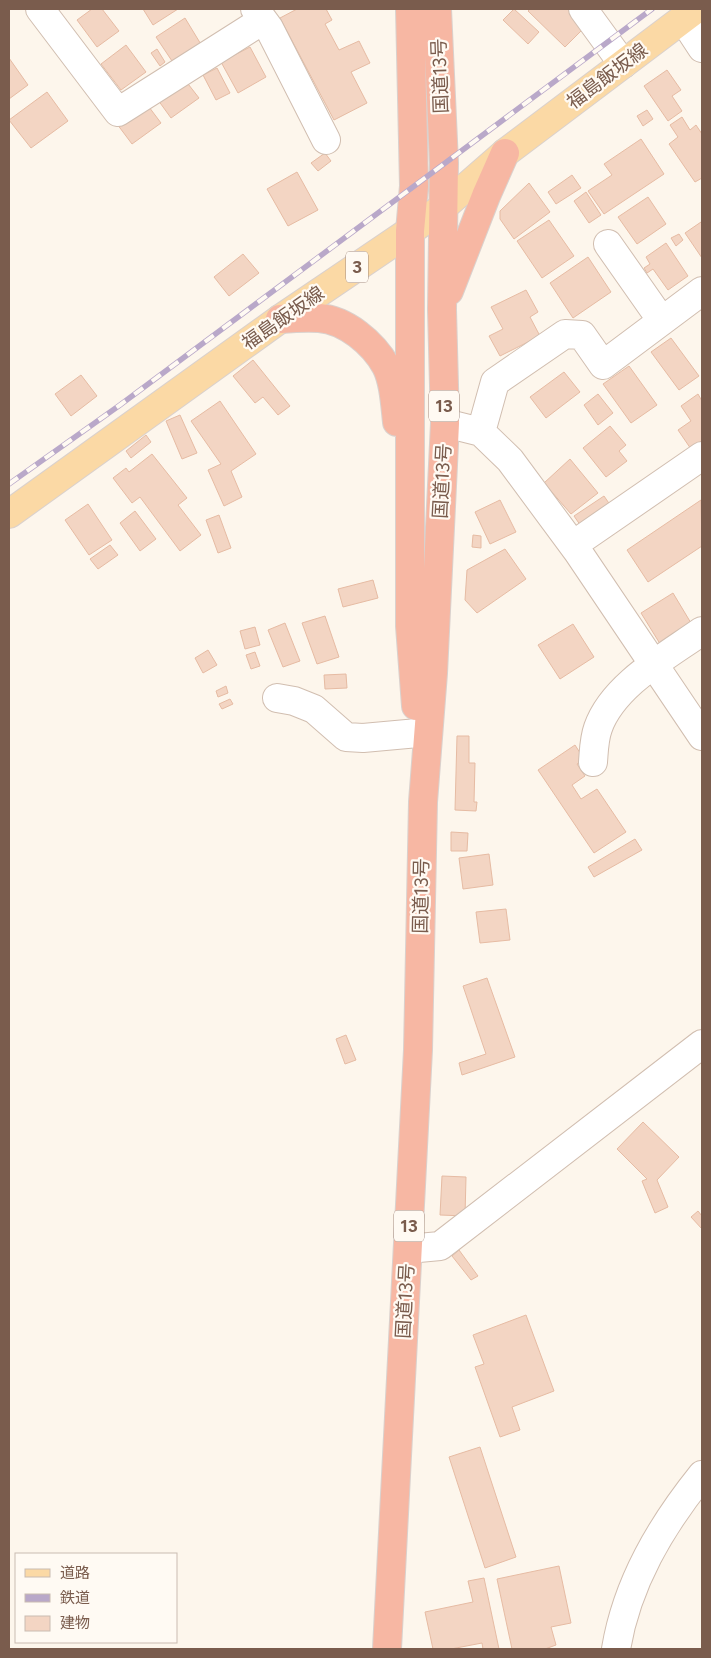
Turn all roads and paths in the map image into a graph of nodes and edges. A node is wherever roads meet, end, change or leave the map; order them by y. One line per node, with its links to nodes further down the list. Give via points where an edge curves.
1 (40, 9): 6 (street, via 118,112)
2 (410, 9): 12 (highway, 国道13号 / 13, via 414,186)
3 (437, 9): 11 (highway, 国道13号 / 13, via 444,163)
4 (583, 9): 8 (street)
5 (690, 14): 7 (street); 8 (main road, 福島飯坂線 / 3)
6 (259, 15): 9 (street)
7 (702, 48)
8 (623, 64): 10 (main road, 福島飯坂線 / 3)
9 (326, 140)
10 (505, 154): 11 (main road, 福島飯坂線 / 3); 15 (highway, via 457,266)
11 (442, 208): 12 (main road, 福島飯坂線 / 3); 15 (highway, 国道13号 / 13)
12 (410, 231): 16 (main road, 福島飯坂線 / 3); 23 (highway, 国道13号 / 13)
13 (608, 244): 17 (street)
14 (702, 291): 17 (street)
15 (442, 310): 18 (highway, 国道13号 / 13)
16 (280, 318): 21 (main road, 福島飯坂線 / 3); 23 (highway, via 320,318 337,323 373,347 386,367 394,392 397,421)
17 (662, 321): 19 (street, via 603,365 582,335 565,334 495,382)
18 (444, 423): 19 (street); 30 (highway, 国道13号 / 13)
19 (481, 432): 22 (street, via 510,460)
20 (702, 456): 22 (street)
21 (9, 514)
22 (573, 545): 25 (street)
23 (410, 626): 27 (highway, 国道13号 / 13)
24 (702, 631): 25 (street)
25 (653, 666): 28 (street); 29 (street, via 631,682 602,719)
26 (277, 698): 27 (street, via 314,709 346,737)
27 (418, 733): 30 (highway, 国道13号 / 13)
28 (702, 736)
29 (593, 762)
30 (424, 802): 32 (highway, 国道13号 / 13, via 418,1050)
31 (702, 1044): 32 (street, via 440,1246)
32 (408, 1249): 34 (highway, 国道13号 / 13)
33 (702, 1475): 35 (street, via 669,1518 635,1580 619,1628)
34 (387, 1649)
35 (616, 1649)

